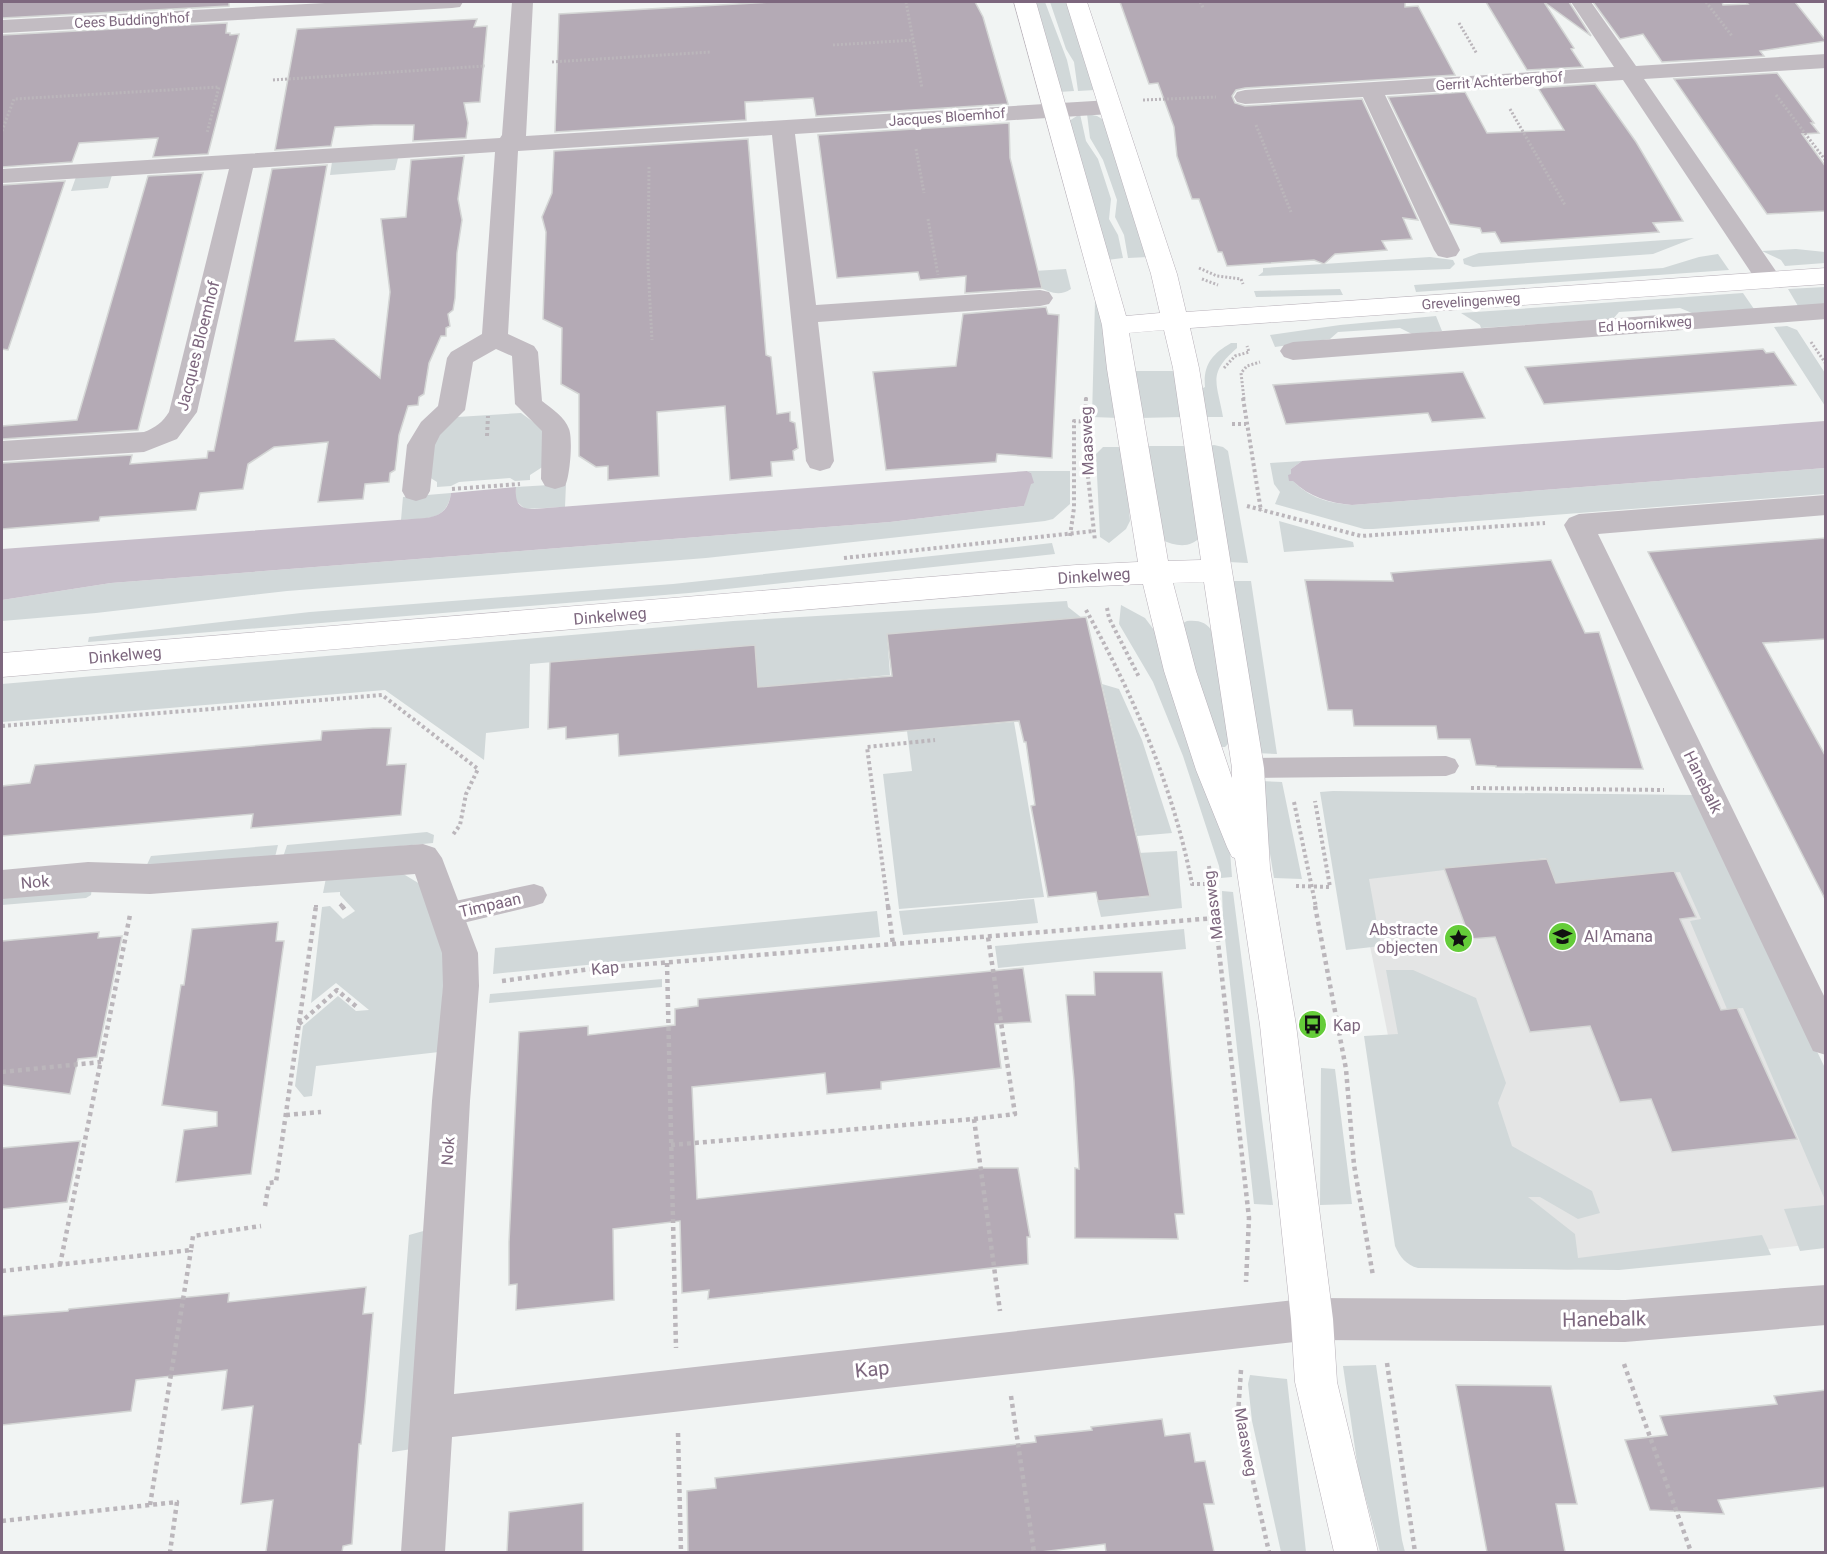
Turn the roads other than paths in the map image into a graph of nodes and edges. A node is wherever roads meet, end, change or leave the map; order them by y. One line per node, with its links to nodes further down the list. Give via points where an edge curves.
1 (452, 2): 6 (street, Cees Buddingh'hof)
2 (522, 2): 15 (street, via 514,136)
3 (1025, 2): 13 (street)
4 (1076, 2): 12 (street)
5 (1581, 2): 9 (street)
6 (264, 7): 7 (street, Cees Buddingh'hof)
7 (2, 27)
8 (1826, 62): 9 (street, Gerrit Achterberghof)
9 (1628, 73): 10 (street, Gerrit Achterberghof); 20 (street)
10 (1371, 90): 11 (street, Gerrit Achterberghof); 18 (street)
11 (1245, 98)
12 (1109, 105): 13 (street, Jacques Bloemhof); 25 (street)
13 (1055, 110): 14 (street, Jacques Bloemhof); 26 (street)
14 (783, 129): 15 (street, Jacques Bloemhof); 24 (street)
15 (507, 144): 16 (street, Jacques Bloemhof); 27 (street)
16 (243, 161): 17 (street, Jacques Bloemhof); 30 (street, Jacques Bloemhof, via 183,412 175,428 144,442)
17 (2, 176)
18 (1448, 250)
19 (1826, 276): 20 (street, Grevelingenweg)
20 (1770, 280): 22 (street, Grevelingenweg)
21 (1040, 298): 24 (street)
22 (1448, 302): 25 (street, Grevelingenweg); 28 (street)
23 (1826, 310): 28 (street, Ed Hoornikweg)
24 (805, 314): 31 (street)
25 (1176, 320): 26 (street, Grevelingenweg); 35 (street)
26 (1116, 325): 36 (street)
27 (495, 338): 32 (street, via 525,352 529,404 556,430); 33 (street, via 460,358 451,410 433,424 421,441)
28 (1464, 338): 29 (street, Ed Hoornikweg)
29 (1293, 351)
30 (2, 451)
31 (819, 461)
32 (555, 479)
33 (416, 491)
34 (1826, 505): 45 (street, Hanebalk, via 1579,525)
35 (1218, 570): 36 (street, Dinkelweg); 39 (street)
36 (1155, 572): 37 (street, Dinkelweg); 40 (street, via 1180,671)
37 (2, 665)
38 (1446, 766): 39 (lane)
39 (1248, 768): 40 (street); 41 (street)
40 (1212, 770): 41 (street)
41 (1253, 868): 47 (street, via 1278,1025)
42 (2, 885): 44 (street, Nok, via 423,858)
43 (534, 895): 44 (lane, Timpaan)
44 (446, 915): 48 (street, Nok, via 460,953 461,986)
45 (1826, 1039)
46 (1826, 1305): 47 (street, Hanebalk, via 1609,1320)
47 (1312, 1319): 48 (street, Kap); 50 (street, via 1316,1382)
48 (431, 1418): 49 (street, Nok)
49 (423, 1552)
50 (1356, 1552)

